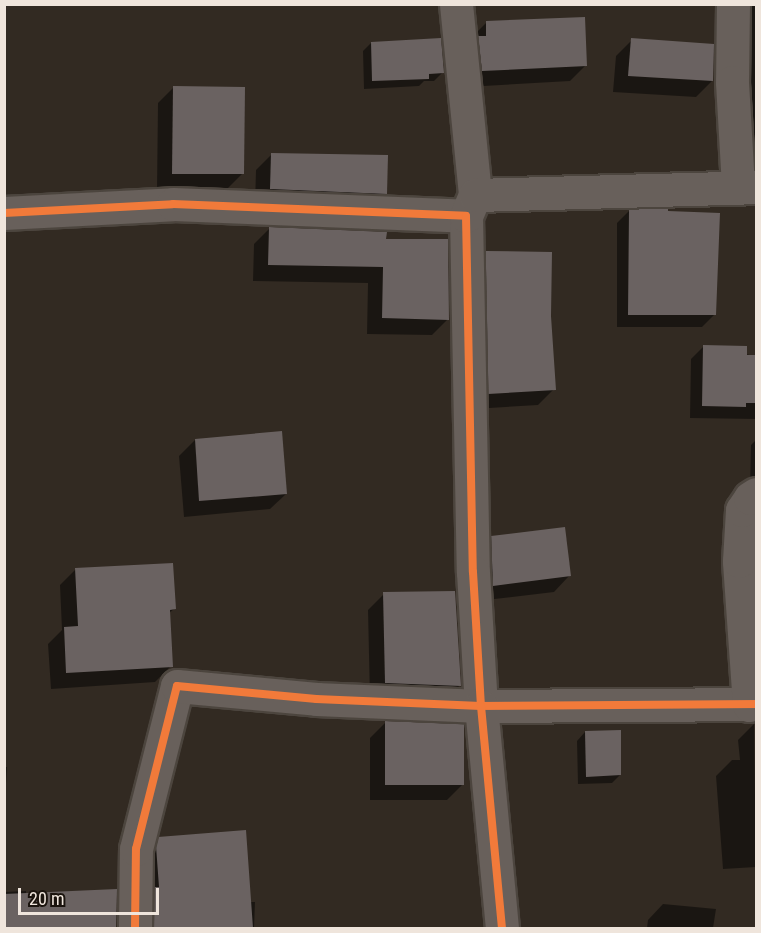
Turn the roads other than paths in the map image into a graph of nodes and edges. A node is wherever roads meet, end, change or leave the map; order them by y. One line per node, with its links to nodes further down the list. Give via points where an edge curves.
1 (456, 4): 4 (street)
2 (741, 16): 3 (street, via 732,82)
3 (747, 186): 4 (street)
4 (471, 206): 5 (street, via 173,204); 8 (street, via 473,572)
5 (4, 213)
6 (756, 494): 7 (street, via 742,510 739,561)
7 (752, 705): 8 (street)
8 (481, 706): 9 (street, via 316,699 177,686 136,849); 10 (street)
9 (135, 928)
10 (502, 928)

